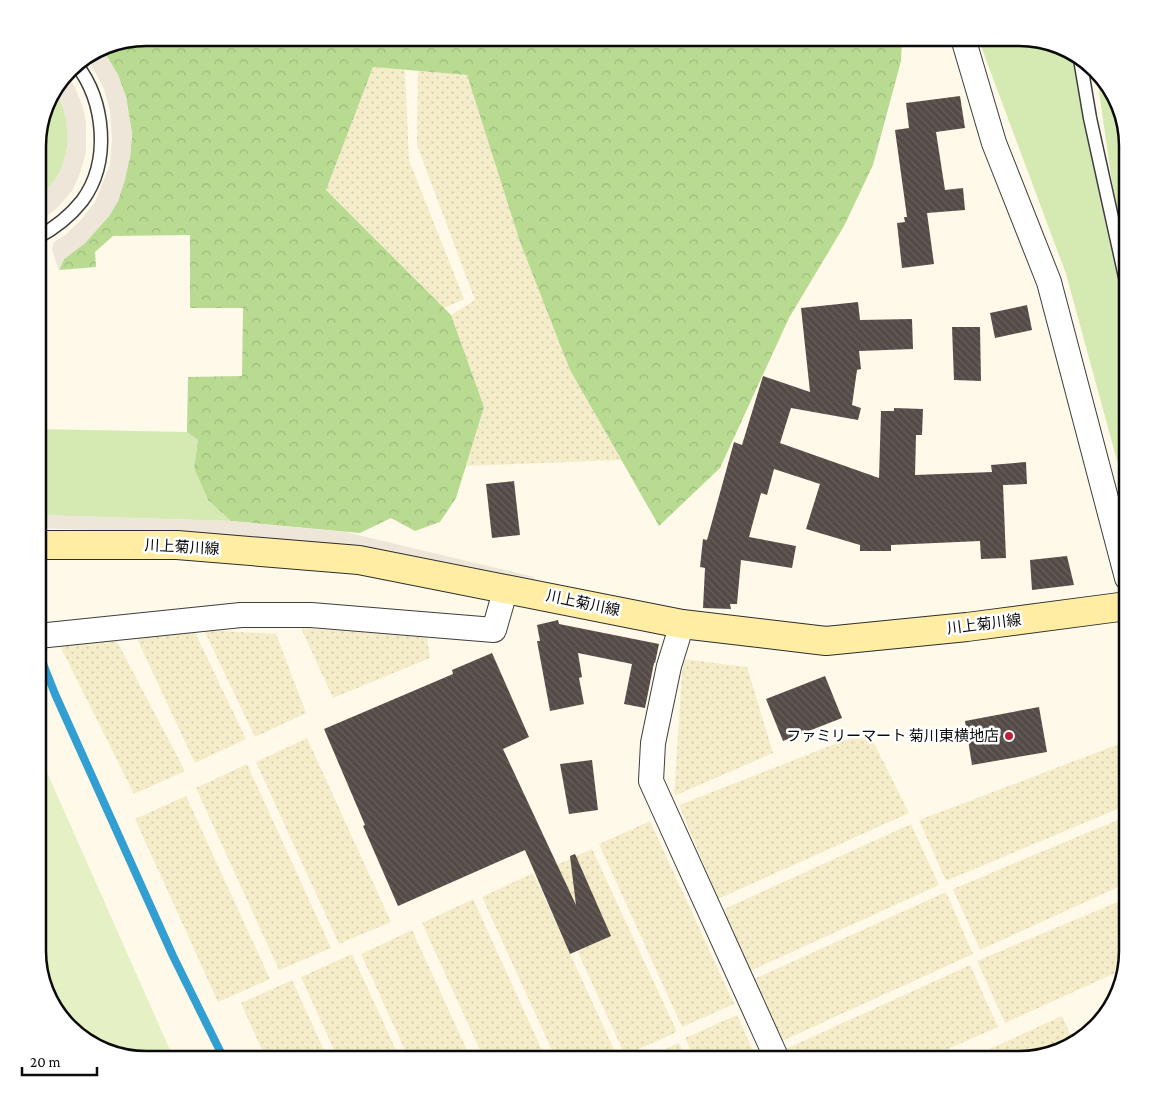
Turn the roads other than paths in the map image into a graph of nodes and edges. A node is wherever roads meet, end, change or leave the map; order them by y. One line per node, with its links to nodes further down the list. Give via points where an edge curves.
1 (965, 46): 7 (street, via 994,144 1049,282)
2 (1082, 69): 5 (lane)
3 (80, 71): 4 (lane, via 91,89 98,113 100,151 96,172 82,201)
4 (46, 233)
5 (1119, 250)
6 (46, 545): 8 (main road, 川上菊川線, via 177,545 359,560)
7 (1119, 548)
8 (506, 588): 10 (main road, 川上菊川線); 11 (street, via 494,630 311,615 240,615)
9 (1119, 607): 10 (main road, 川上菊川線, via 826,641)
10 (682, 624): 12 (street, via 652,743 651,781)
11 (46, 635)
12 (773, 1051)

